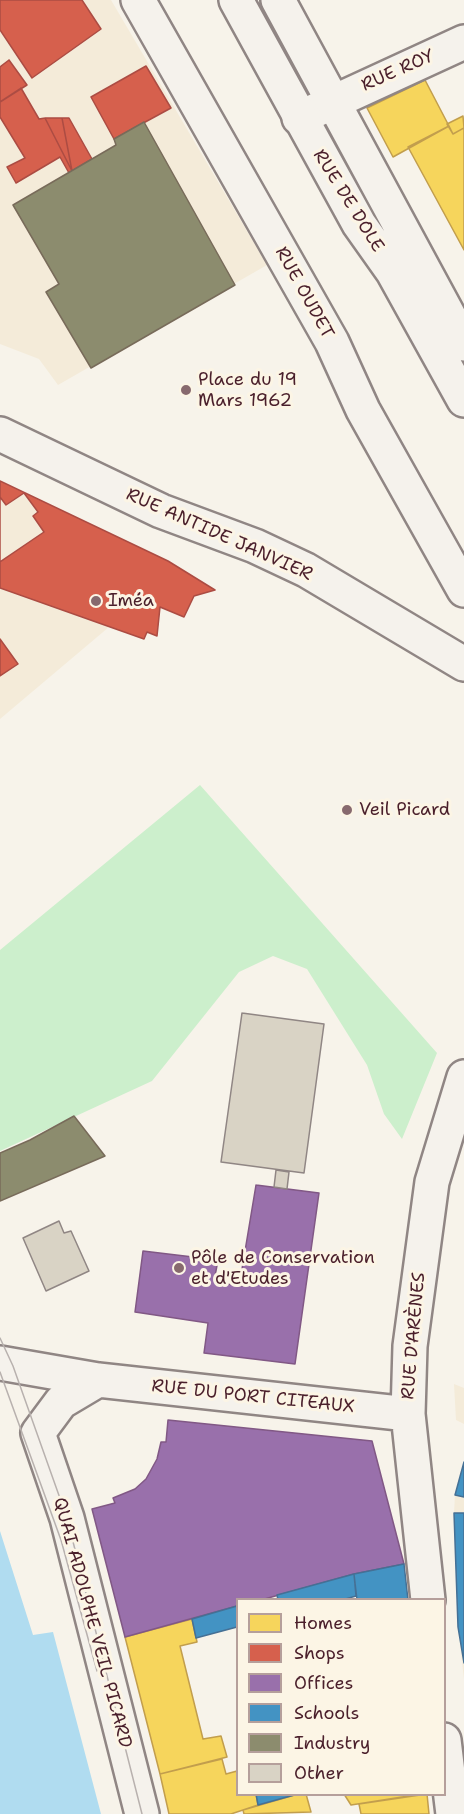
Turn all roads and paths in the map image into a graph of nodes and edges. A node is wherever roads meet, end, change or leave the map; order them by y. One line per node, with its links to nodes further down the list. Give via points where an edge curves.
1 (138, 0): 10 (main road, RUE OUDET, via 332,342 363,410)
2 (236, 0): 6 (main road, RUE DE DOLE)
3 (278, 0): 5 (main road, RUE DE DOLE)
4 (464, 42): 5 (main road, RUE ROY)
5 (332, 101): 6 (main road, RUE ROY); 7 (main road, RUE DE DOLE)
6 (299, 118): 8 (main road, RUE DE DOLE, via 359,224 393,272)
7 (464, 344)
8 (464, 400)
9 (0, 434): 11 (main road, RUE ANTIDE JANVIER, via 161,510 306,570)
10 (464, 590)
11 (464, 664)
12 (464, 1077): 15 (main road, RUE D'ARÈNES, via 432,1182 410,1347)
13 (0, 1364): 14 (main road, RUE DU PORT CITEAUX)
14 (98, 1380): 15 (main road, RUE DU PORT CITEAUX); 18 (main road, QUAI ADOLPHE VEIL PICARD, via 61,1402 38,1433 67,1518)
15 (408, 1414): 16 (main road, RUE D'ARÈNES)
16 (428, 1598)
17 (446, 1756): 19 (main road)
18 (142, 1814)
19 (453, 1814)

